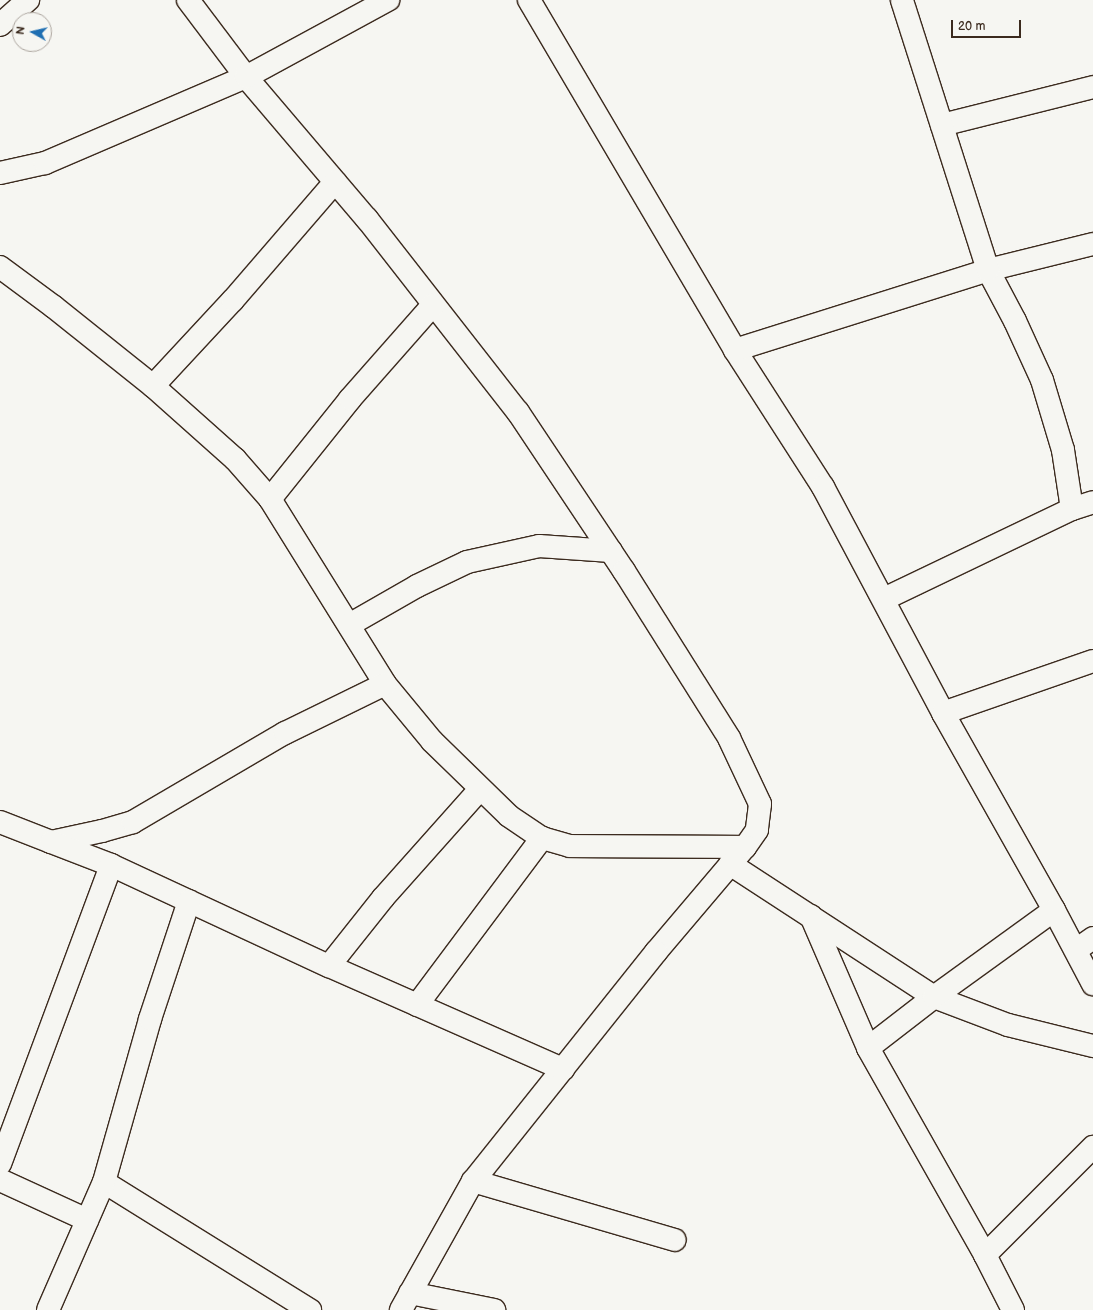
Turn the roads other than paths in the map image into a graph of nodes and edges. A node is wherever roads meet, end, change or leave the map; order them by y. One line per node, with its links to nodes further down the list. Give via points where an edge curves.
1 (28, 0): 6 (street)
2 (188, 0): 7 (street)
3 (388, 0): 7 (street)
4 (529, 0): 16 (street)
5 (902, 0): 9 (street)
6 (0, 25)
7 (246, 77): 10 (street, via 45,163); 11 (street)
8 (1093, 87): 9 (street)
9 (942, 125): 14 (street)
10 (0, 173)
11 (335, 182): 15 (street); 17 (street, via 233,300)
12 (1093, 244): 14 (street)
13 (0, 267): 17 (street)
14 (988, 270): 16 (street); 20 (street, via 1042,380 1063,450)
15 (433, 304): 18 (street, via 350,399); 21 (street, via 518,412)
16 (735, 350): 22 (street, via 823,487)
17 (153, 386): 18 (street, via 235,459)
18 (270, 499): 23 (street)
19 (1093, 502): 20 (street)
20 (1072, 509): 22 (street)
21 (611, 551): 23 (street, via 539,546 467,562 417,586); 31 (street, via 729,738 760,804 757,830)
22 (884, 599): 26 (street)
23 (349, 625): 25 (street)
24 (1093, 661): 26 (street)
25 (385, 684): 27 (street, via 432,741); 30 (street, via 285,733 133,822)
26 (943, 713): 35 (street)
27 (480, 789): 29 (street, via 509,816); 38 (street, via 383,898)
28 (0, 822): 30 (street)
29 (542, 838): 31 (street, via 570,846); 41 (street)
30 (51, 842): 33 (street)
31 (745, 847): 32 (street)
32 (730, 864): 36 (street); 44 (street)
33 (111, 865): 34 (street); 46 (street)
34 (189, 901): 38 (street); 49 (street, via 150,1019)
35 (1054, 910): 37 (street); 40 (street)
36 (810, 916): 40 (street); 43 (street)
37 (1085, 944): 39 (street)
38 (329, 966): 41 (street)
39 (1093, 984)
40 (934, 997): 42 (street, via 1008,1025); 43 (street)
41 (417, 1005): 44 (street)
42 (1093, 1046)
43 (868, 1048): 52 (street)
44 (563, 1069): 48 (street)
45 (1093, 1147): 52 (street)
46 (0, 1164)
47 (0, 1180): 50 (street)
48 (474, 1181): 51 (street); 53 (street)
49 (104, 1182): 50 (street); 55 (street)
50 (87, 1220): 54 (street)
51 (675, 1240)
52 (985, 1254): 57 (street)
53 (405, 1301): 56 (street)
54 (48, 1310)
55 (310, 1310)
56 (494, 1310)
57 (1013, 1310)

